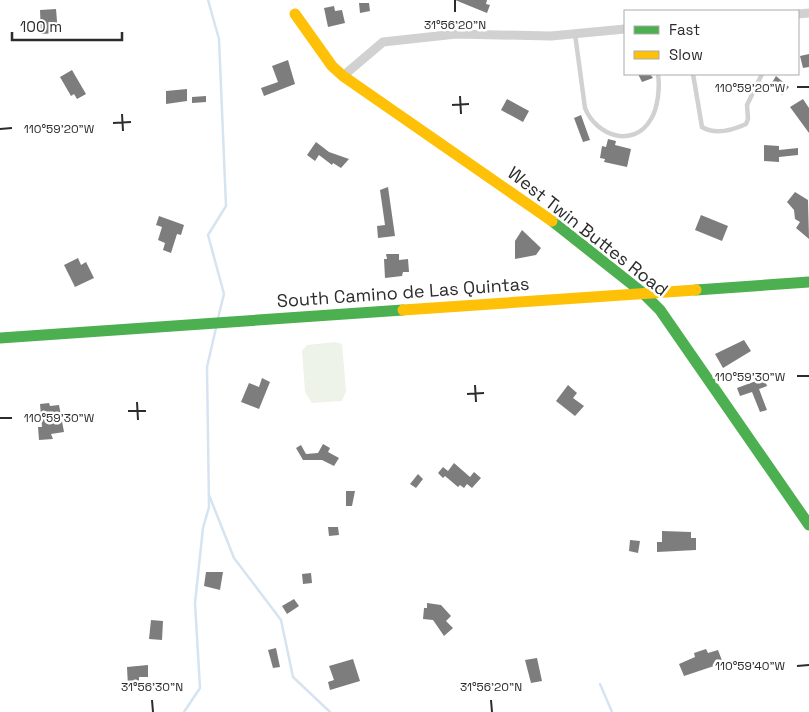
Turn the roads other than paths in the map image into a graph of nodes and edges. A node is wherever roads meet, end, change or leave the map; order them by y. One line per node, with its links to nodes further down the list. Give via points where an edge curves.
1 (295, 14): 7 (street, West Twin Buttes Road, via 332,66)
2 (624, 29): 3 (street)
3 (575, 34): 4 (lane, via 585,108 590,120 605,132 617,136 634,135 649,123 656,106); 7 (street, via 456,34 383,42)
4 (658, 75)
5 (693, 75): 6 (lane, via 699,119 702,127 713,132 746,124 746,105)
6 (761, 75)
7 (343, 76): 9 (street, West Twin Buttes Road, via 544,214)
8 (809, 282): 9 (street, South Camino de Las Quintas)
9 (643, 293): 10 (street, South Camino de Las Quintas); 11 (street, West Twin Buttes Road, via 660,310)
10 (0, 338)
11 (809, 525)

